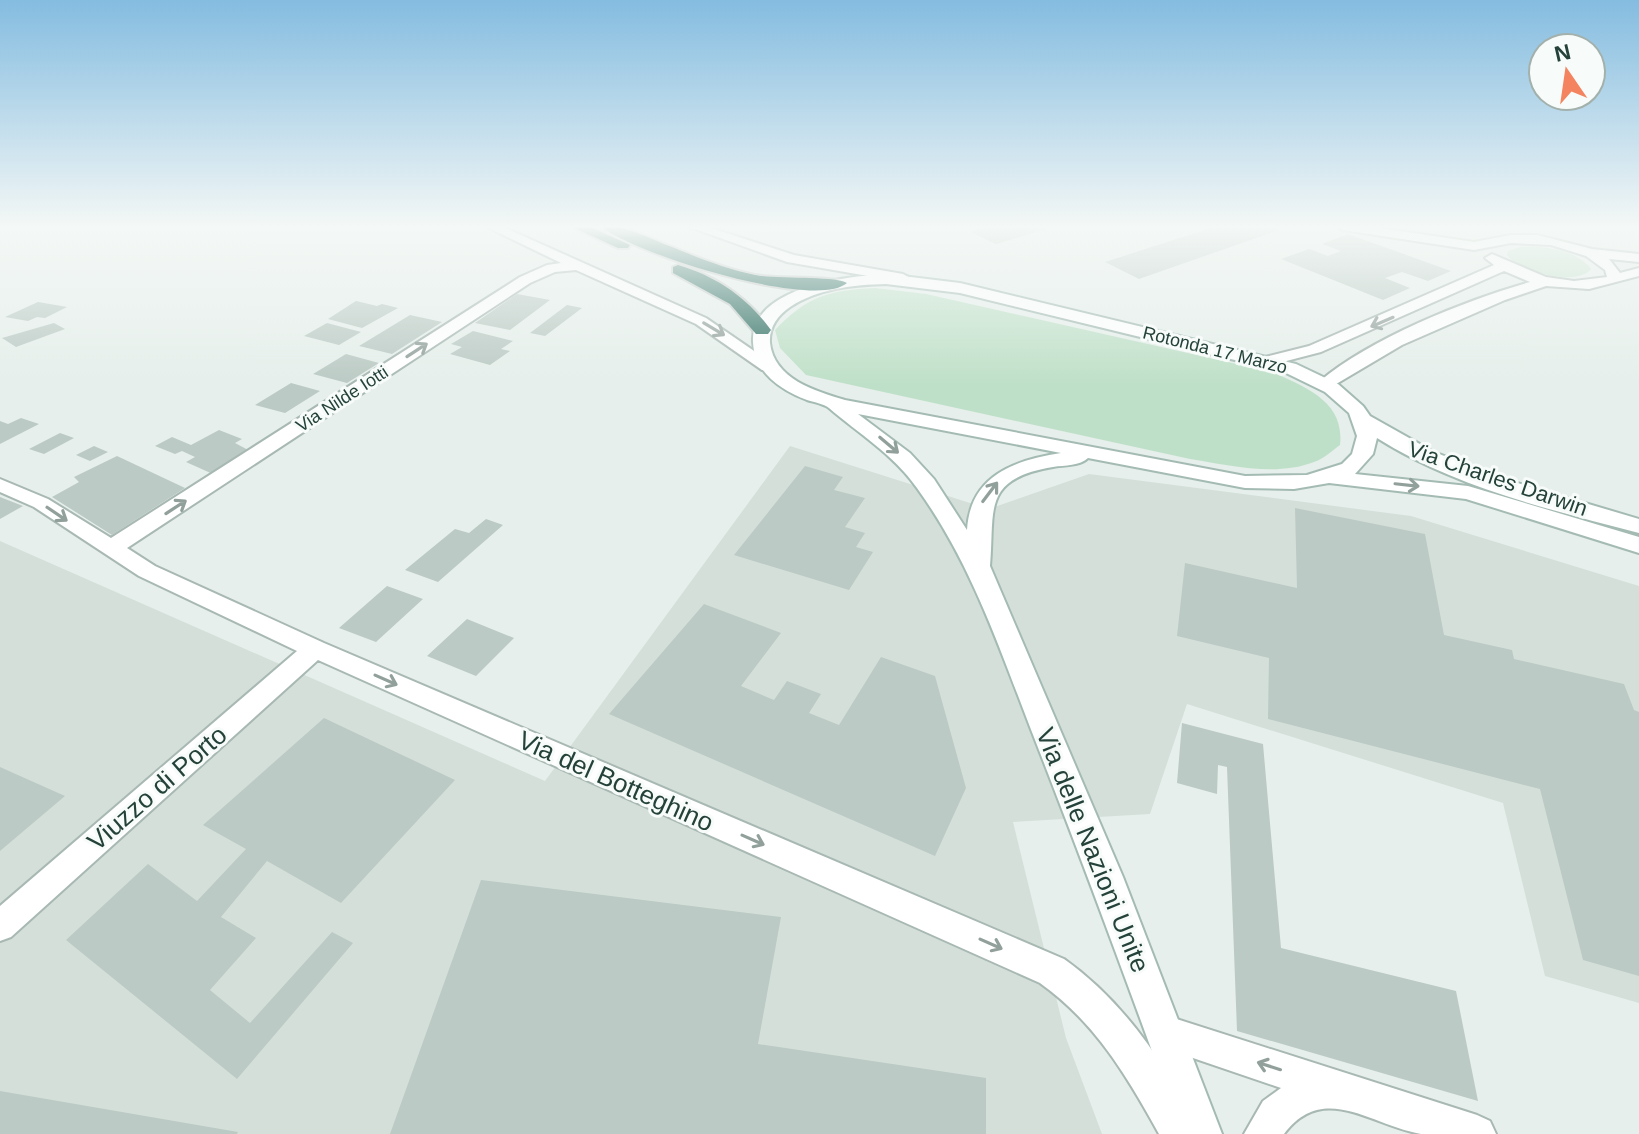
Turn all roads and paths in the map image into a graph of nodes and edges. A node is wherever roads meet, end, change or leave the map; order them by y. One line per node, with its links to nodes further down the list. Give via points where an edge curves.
1 (527, 279): 23 (street, Via Nilde Iotti, one-way to 1)
2 (610, 279): 14 (street, one-way to 14, via 701,321)
3 (696, 279): 12 (highway, via 744,305)
4 (753, 279): 11 (highway)
5 (907, 279): 9 (street)
6 (1475, 279): 13 (street, one-way to 13, via 1329,343)
7 (1542, 279): 10 (street)
8 (1610, 279): 10 (street, via 1587,285)
9 (913, 280): 11 (main road, Rotonda 17 Marzo); 13 (main road, Rotonda 17 Marzo)
10 (1548, 281): 15 (street, via 1492,298 1350,365)
11 (839, 283): 12 (main road, Rotonda 17 Marzo, via 788,302)
12 (762, 330): 14 (main road, via 761,349)
13 (1267, 361): 15 (main road, Rotonda 17 Marzo)
14 (768, 366): 16 (main road, via 791,385)
15 (1326, 385): 17 (main road, Rotonda 17 Marzo)
16 (826, 400): 18 (main road); 24 (main road, Via delle Nazioni Unite, one-way to 24, via 903,457)
17 (1363, 420): 19 (main road, via 1367,441 1360,457); 21 (main road, Via Charles Darwin, via 1409,449 1458,469)
18 (1103, 455): 19 (main road, via 1245,482 1283,484); 24 (main road, Via delle Nazioni Unite, one-way to 18, via 980,510 1001,479 1039,463)
19 (1329, 477): 22 (main road, Via Charles Darwin, one-way to 22, via 1468,493)
20 (0, 485): 23 (street, Via del Botteghino, one-way to 23, via 41,503)
21 (1639, 526)
22 (1639, 545)
23 (110, 549): 25 (street, Via del Botteghino)
24 (979, 567): 27 (main road, Via delle Nazioni Unite)
25 (315, 649): 26 (street, Viuzzo di Porto); 29 (street, Via del Botteghino, one-way to 29, via 1052,971 1096,1006)
26 (0, 926)
27 (1164, 1032): 28 (street, one-way to 27); 30 (main road, Via delle Nazioni Unite)
28 (1344, 1090): 31 (street, via 1311,1093 1284,1103); 32 (street)
29 (1179, 1134)
30 (1202, 1134)
31 (1263, 1134)
32 (1477, 1134)

